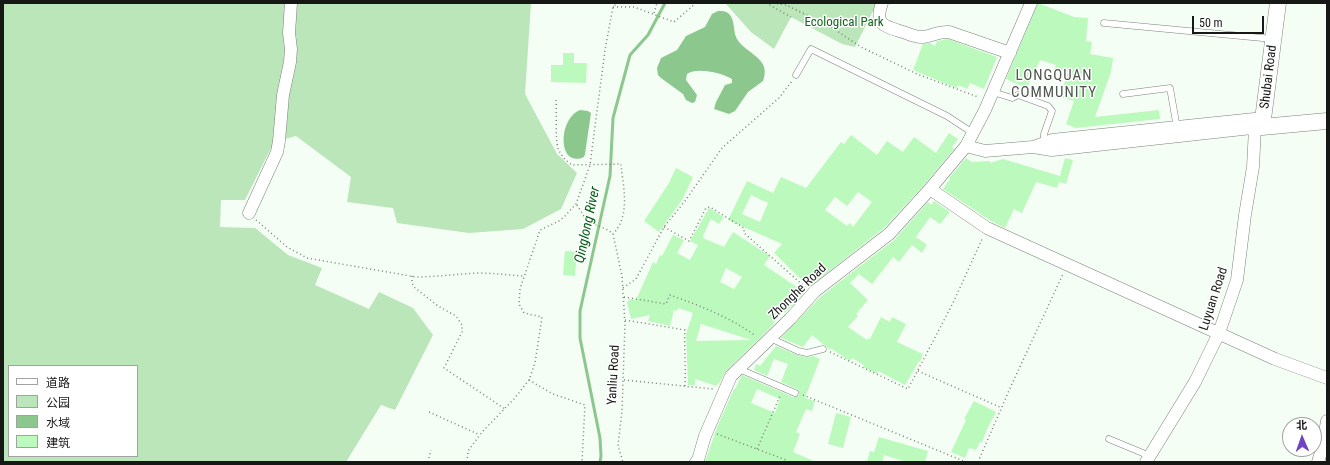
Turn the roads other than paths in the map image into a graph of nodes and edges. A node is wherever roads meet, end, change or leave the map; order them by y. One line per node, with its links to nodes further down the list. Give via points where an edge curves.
1 (291, 3): 20 (street, via 290,62 283,96 280,142)
2 (882, 3): 7 (street, via 879,16 882,23 887,26 918,37 949,32)
3 (1031, 3): 7 (street, Zhonghe Road)
4 (1278, 3): 6 (main road, Shubai Road)
5 (1104, 23): 6 (lane)
6 (1274, 40): 13 (main road, Shubai Road)
7 (1010, 53): 10 (street, Zhonghe Road)
8 (796, 75): 15 (lane, via 811,49 947,116)
9 (1123, 94): 14 (lane, via 1170,88)
10 (991, 96): 15 (street, Zhonghe Road); 16 (lane, via 1012,98 1018,95 1048,106 1052,110 1044,134)
11 (1327, 112): 13 (main road)
12 (1327, 121): 13 (main road)
13 (1260, 124): 14 (street); 18 (street, via 1052,150); 21 (street, Luyuan Road, via 1245,215 1238,280)
14 (1177, 128): 16 (street, via 1052,140)
15 (973, 133): 17 (street, Zhonghe Road)
16 (1044, 143): 18 (street)
17 (966, 146): 18 (street, via 985,151); 19 (street, Zhonghe Road)
18 (1033, 147)
19 (930, 189): 21 (street, via 987,228); 22 (street, Zhonghe Road, via 889,234 827,281)
20 (249, 213)
21 (1219, 333): 25 (street, via 1275,359); 30 (street, Luyuan Road, via 1195,382)
22 (768, 340): 23 (lane, via 807,353); 24 (street, Zhonghe Road)
23 (823, 349)
24 (739, 369): 26 (lane); 31 (street, Zhonghe Road, via 732,376)
25 (1327, 378)
26 (796, 393)
27 (1327, 421): 29 (street)
28 (1109, 439): 30 (lane)
29 (1325, 440): 32 (street)
30 (1148, 459)
31 (696, 462)
32 (1318, 462)

